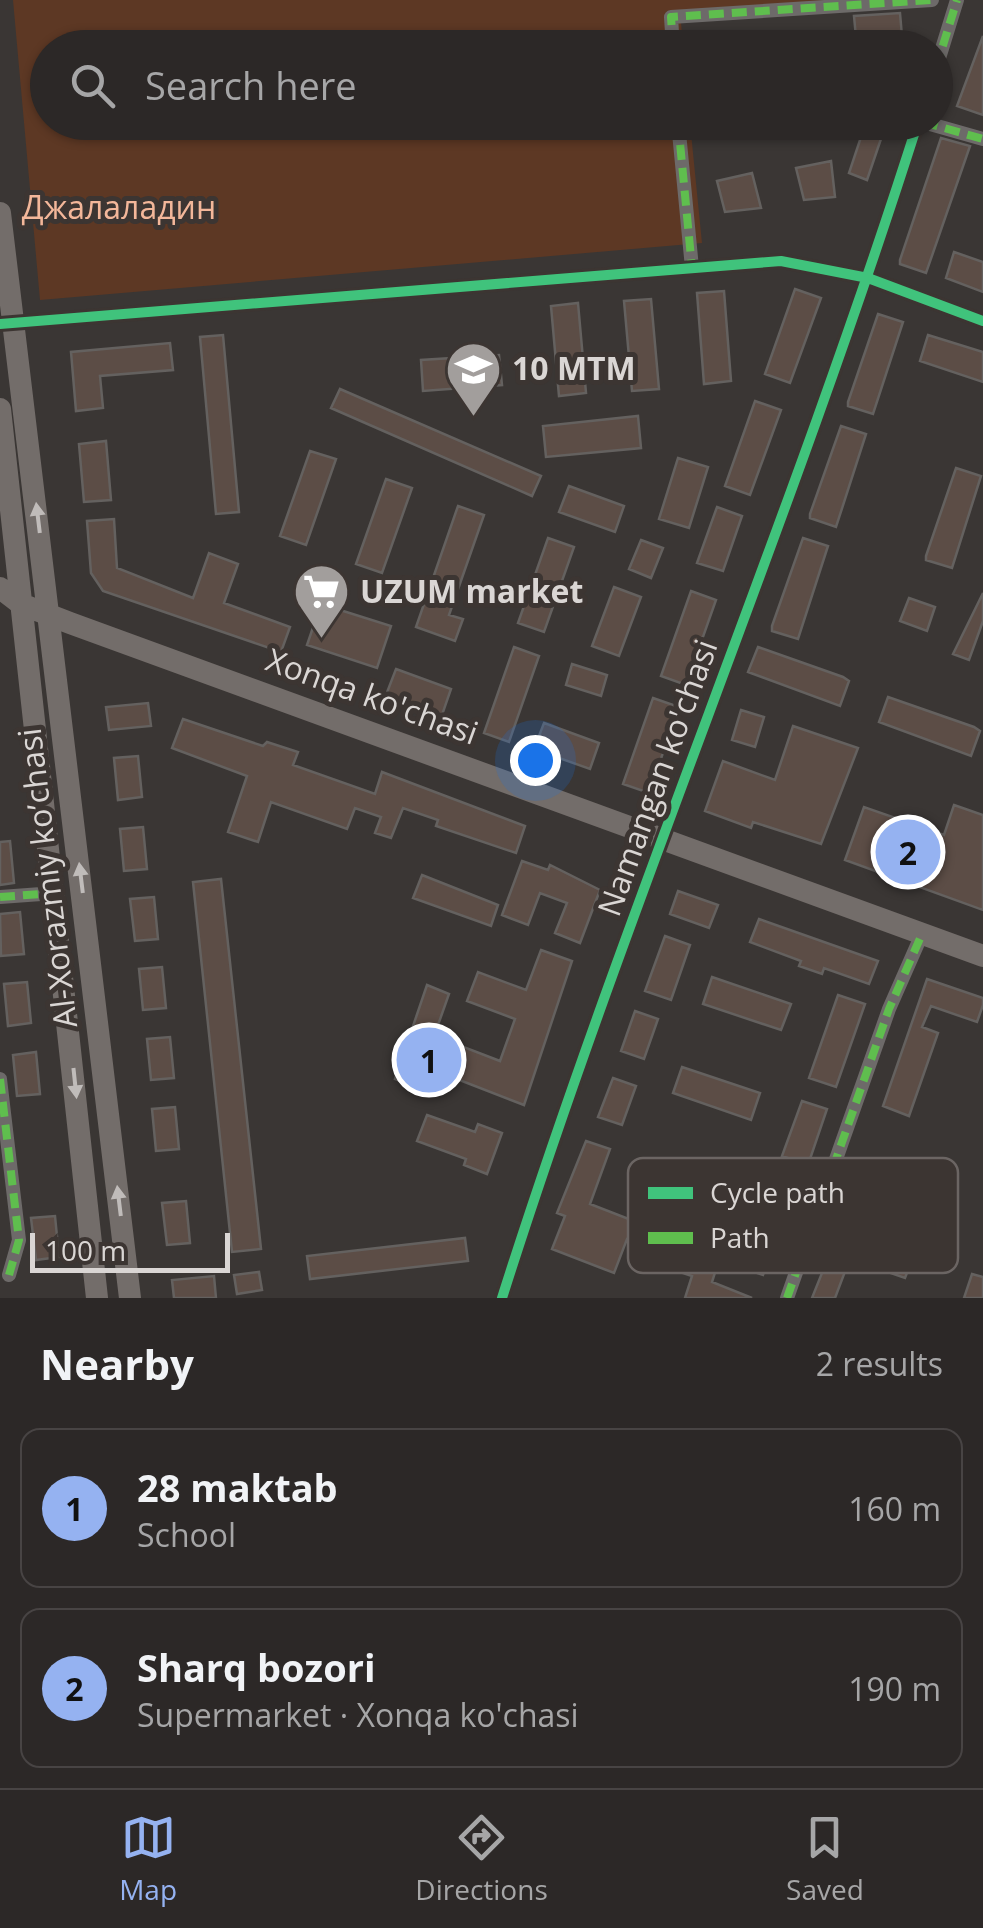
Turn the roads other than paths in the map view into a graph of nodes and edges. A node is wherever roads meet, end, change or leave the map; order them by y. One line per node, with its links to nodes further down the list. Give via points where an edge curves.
1 (932, 0): 3 (street, via 670,17)
2 (957, 0): 4 (street)
3 (671, 30)
4 (948, 30)
5 (953, 131): 6 (street)
6 (983, 139)
7 (680, 140): 10 (street)
8 (914, 140): 11 (street, Namangan ko'chasi)
9 (0, 213): 13 (main road, Al-Xorazmiy ko’chasi)
10 (692, 268): 11 (street, via 780,261); 13 (street)
11 (868, 278): 12 (street); 18 (street, Namangan ko'chasi)
12 (983, 320)
13 (7, 323): 17 (main road, Al-Xorazmiy ko’chasi, one-way to 13)
14 (0, 409): 16 (main road, Al-Xorazmiy ko’chasi)
15 (0, 588): 16 (main road, Xonqa ko'chasi)
16 (10, 605): 17 (main road, Xonqa ko'chasi); 19 (main road, Al-Xorazmiy ko’chasi)
17 (49, 615): 18 (main road, Xonqa ko'chasi); 28 (main road, Al-Xorazmiy ko’chasi, one-way to 17)
18 (661, 840): 21 (main road, Xonqa ko'chasi); 29 (street, Namangan ko'chasi)
19 (56, 893): 20 (street); 27 (main road, Al-Xorazmiy ko’chasi, one-way to 27)
20 (0, 898)
21 (922, 934): 22 (main road, Xonqa ko'chasi); 24 (street)
22 (983, 956)
23 (0, 1079): 26 (street, via 18,1240)
24 (836, 1158)
25 (796, 1273): 30 (street)
26 (9, 1275)
27 (96, 1298)
28 (130, 1298)
29 (502, 1298)
30 (787, 1298)

